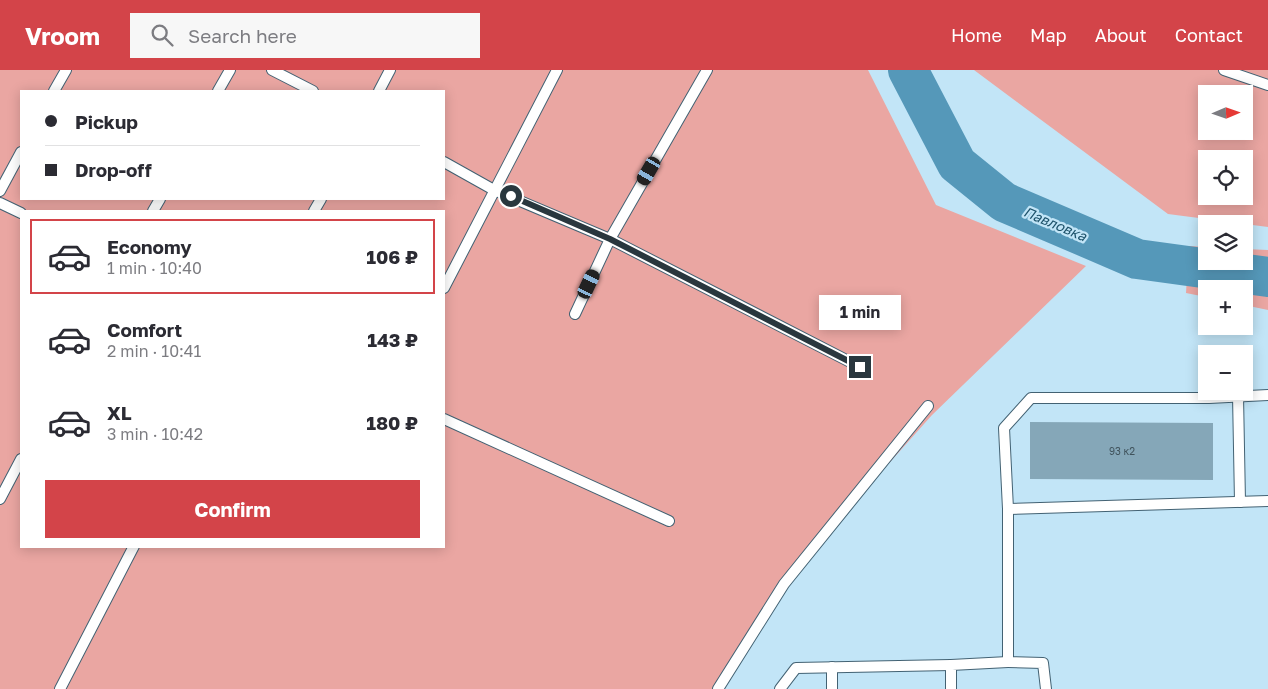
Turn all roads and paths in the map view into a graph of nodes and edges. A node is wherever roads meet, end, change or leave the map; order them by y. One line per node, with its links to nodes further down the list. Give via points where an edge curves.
1 (66, 70): 9 (lane)
2 (230, 70): 10 (lane)
3 (272, 70): 11 (lane)
4 (390, 70): 12 (lane)
5 (557, 70): 15 (lane)
6 (707, 70): 19 (lane)
7 (1224, 70): 8 (lane)
8 (1268, 85)
9 (55, 90)
10 (219, 90)
11 (311, 90)
12 (380, 90)
13 (20, 154): 16 (lane)
14 (445, 163): 15 (lane)
15 (494, 190): 19 (lane); 20 (lane)
16 (0, 191)
17 (0, 202): 18 (lane)
18 (20, 212)
19 (610, 239): 21 (lane); 22 (lane)
20 (445, 286)
21 (575, 314)
22 (860, 367)
23 (1253, 395): 24 (lane)
24 (1268, 395)
25 (1198, 398): 33 (lane, via 1031,398 1004,428)
26 (1238, 400): 32 (lane)
27 (928, 406): 40 (lane, via 784,584)
28 (445, 419): 34 (lane)
29 (20, 461): 30 (lane)
30 (0, 499)
31 (1268, 501): 32 (lane)
32 (1240, 502): 33 (lane)
33 (1008, 509): 36 (lane)
34 (669, 521)
35 (133, 548): 39 (lane)
36 (1008, 662): 37 (lane); 44 (lane, via 1043,663)
37 (950, 665): 38 (lane); 43 (lane)
38 (832, 667): 41 (lane, via 796,668); 42 (lane)
39 (60, 689)
40 (718, 689)
41 (780, 689)
42 (832, 689)
43 (951, 689)
44 (1046, 689)

